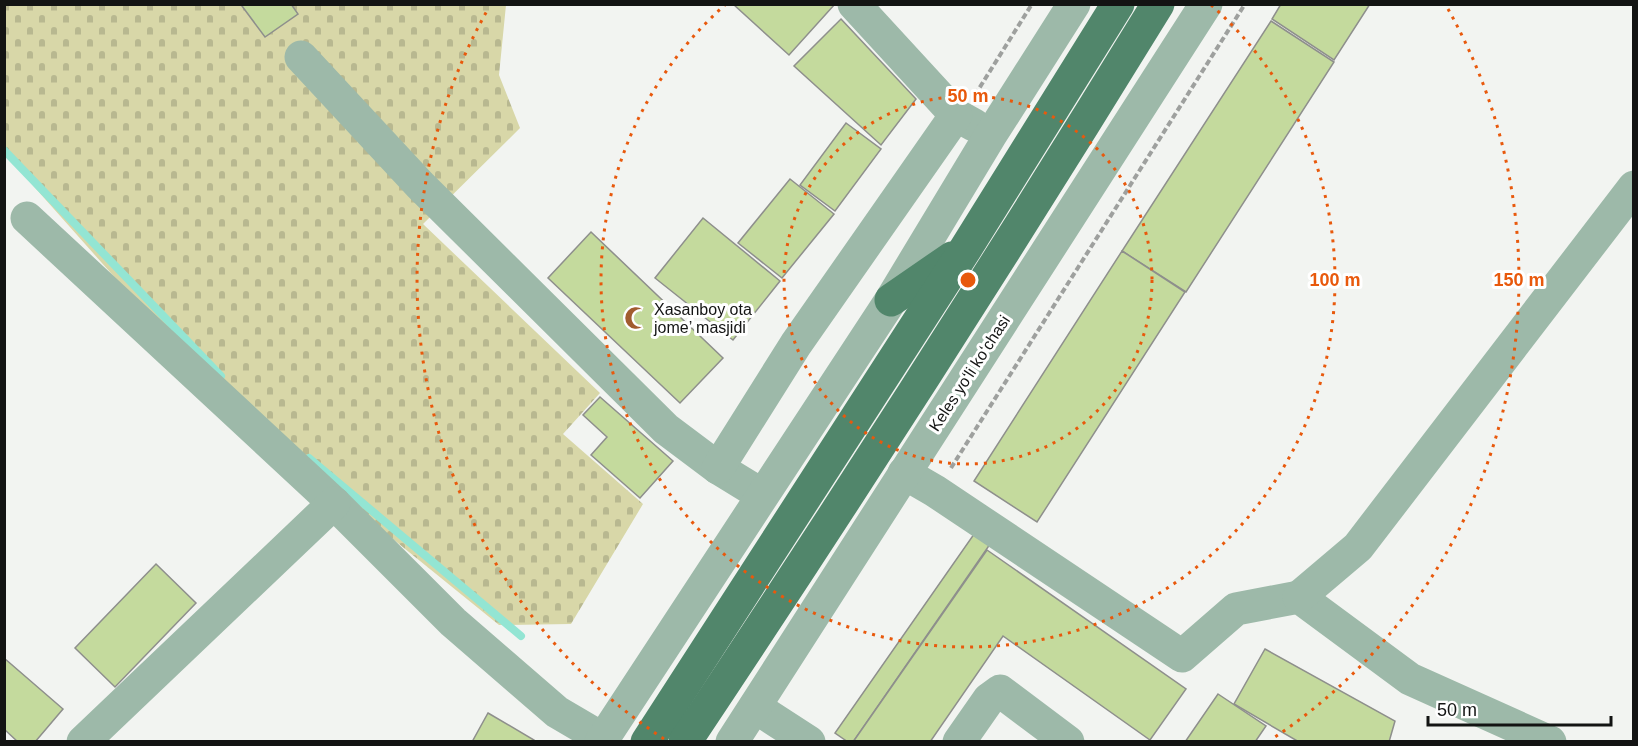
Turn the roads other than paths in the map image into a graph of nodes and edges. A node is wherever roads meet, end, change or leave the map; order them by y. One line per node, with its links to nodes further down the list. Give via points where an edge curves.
1 (854, 4): 7 (street)
2 (1074, 4): 8 (street)
3 (1118, 4): 11 (main road)
4 (1158, 4): 22 (main road, via 890,432)
5 (1206, 4): 14 (street, Keles yoʻli koʻchasi)
6 (302, 57): 13 (street, via 420,185 666,429)
7 (965, 105): 8 (street); 13 (street, via 796,344)
8 (990, 136): 12 (street)
9 (1634, 187): 17 (street, via 1358,547)
10 (27, 218): 16 (street)
11 (966, 248): 12 (main road); 21 (main road)
12 (891, 300): 15 (street)
13 (718, 468): 15 (street)
14 (904, 473): 17 (street, via 1182,656 1236,609); 18 (street, Keles yoʻli koʻchasi)
15 (762, 495): 19 (street)
16 (334, 503): 19 (street, via 453,622 556,712); 20 (street)
17 (1299, 597): 27 (street, via 1410,679)
18 (755, 707): 23 (street, Keles yoʻli koʻchasi); 24 (street)
19 (602, 740)
20 (83, 741)
21 (647, 741)
22 (685, 741)
23 (732, 741)
24 (809, 741)
25 (958, 741): 26 (street, via 989,699 1000,691)
26 (1068, 741)
27 (1550, 741)

